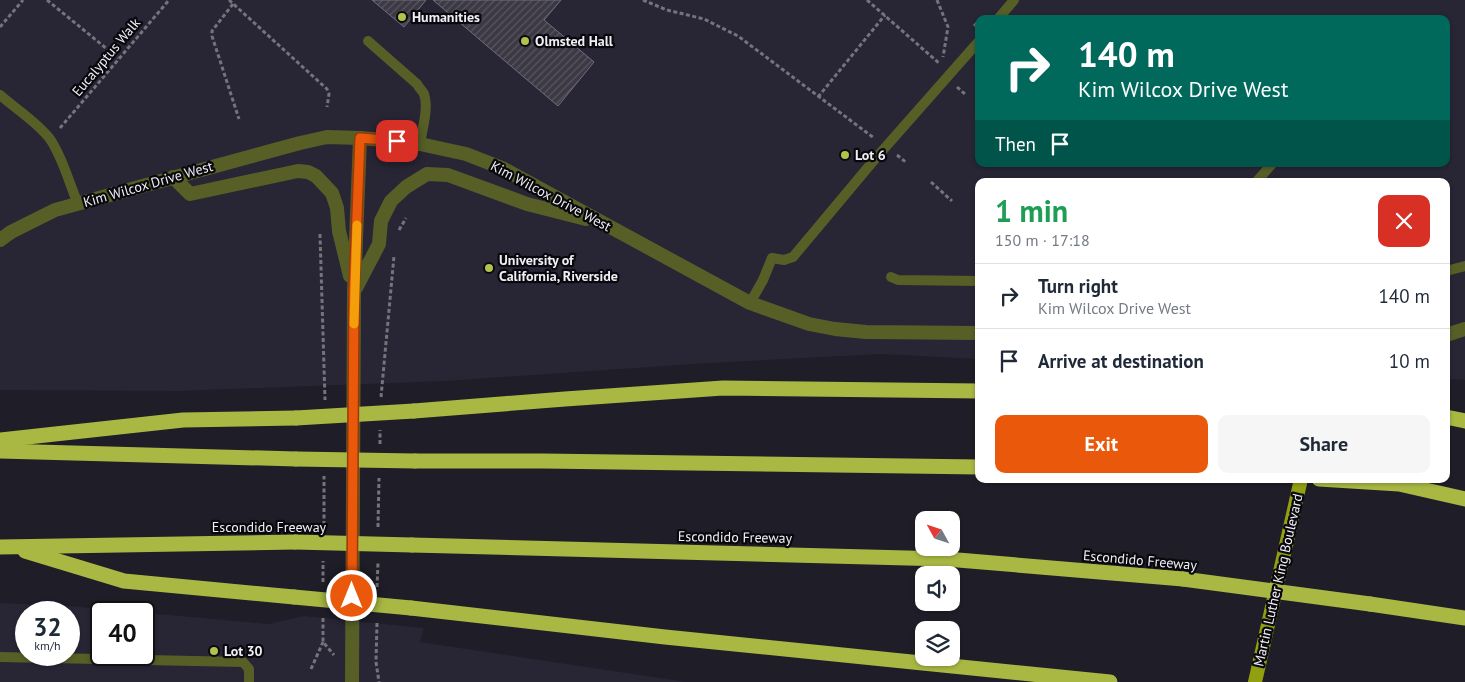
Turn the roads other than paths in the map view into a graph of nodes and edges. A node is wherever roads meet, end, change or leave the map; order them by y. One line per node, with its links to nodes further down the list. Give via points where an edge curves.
1 (1014, 0): 2 (lane)
2 (1001, 15)
3 (368, 41): 7 (lane, via 423,92 425,112)
4 (975, 46): 19 (lane, via 792,257 784,260 772,258)
5 (0, 95): 11 (lane, via 50,140)
6 (360, 138): 7 (street, Kim Wilcox Drive West); 9 (street, Kim Wilcox Drive West, via 326,137); 18 (street)
7 (420, 144): 12 (street, Kim Wilcox Drive West, via 466,154 502,168)
8 (1269, 167): 10 (lane)
9 (173, 177): 11 (street, Kim Wilcox Drive West); 18 (street, via 190,194 298,171 316,176 332,193 337,208 339,231)
10 (1260, 178)
11 (78, 204): 13 (street, Kim Wilcox Drive West, via 55,210)
12 (607, 225): 18 (street, via 527,204 448,175 427,174 391,201 381,221 379,244); 19 (street, Kim Wilcox Drive West)
13 (0, 240)
14 (1465, 266): 15 (lane)
15 (1450, 270)
16 (891, 277): 17 (lane, via 898,280)
17 (975, 281)
18 (354, 291): 36 (street)
19 (750, 303): 21 (street, Kim Wilcox Drive West, via 809,324 835,329)
20 (1465, 329): 22 (street)
21 (975, 333)
22 (1450, 334)
23 (975, 391): 26 (highway, bridge, via 723,388 296,418 183,420)
24 (1450, 418): 25 (highway)
25 (1465, 421)
26 (0, 440)
27 (0, 451): 28 (highway, bridge, via 415,461)
28 (975, 467)
29 (1300, 483): 38 (main road, Martin Luther King Boulevard)
30 (1384, 483): 31 (highway)
31 (1465, 499)
32 (6, 547): 33 (highway, Escondido Freeway, bridge, via 295,542 946,559 1183,579); 37 (highway, bridge, via 124,581)
33 (1465, 618)
34 (0, 657): 35 (lane, via 243,662 249,669)
35 (249, 682)
36 (352, 682)
37 (1110, 682)
38 (1255, 682)

